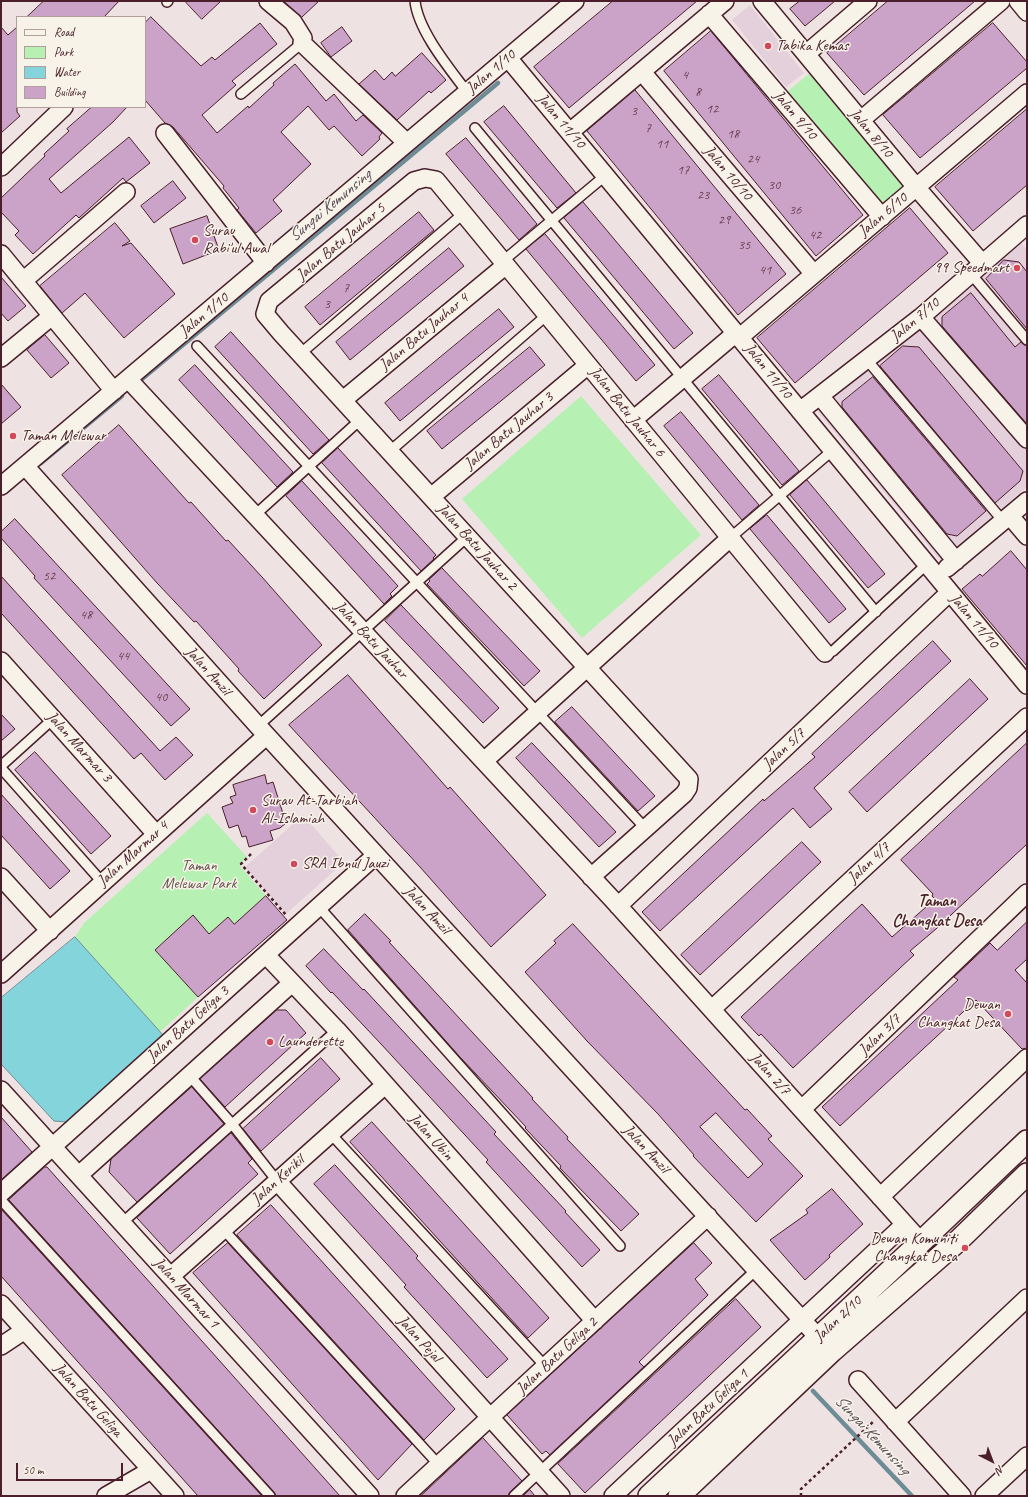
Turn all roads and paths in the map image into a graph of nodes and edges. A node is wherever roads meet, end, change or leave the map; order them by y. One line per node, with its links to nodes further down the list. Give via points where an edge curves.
1 (268, 1): 9 (street, via 293,22 303,38)
2 (415, 1): 13 (lane, via 421,23)
3 (575, 1): 11 (street, Jalan 1/10)
4 (725, 1): 8 (street)
5 (762, 1): 10 (street, Jalan 8/10)
6 (868, 1): 10 (street)
7 (1001, 1): 17 (street)
8 (709, 14): 12 (street); 28 (street, Jalan 9/10)
9 (302, 43): 15 (lane); 21 (street)
10 (806, 54): 17 (street, Jalan 8/10)
11 (508, 58): 13 (street, Jalan 1/10); 19 (street, Jalan 11/10)
12 (642, 72): 19 (street); 35 (street, Jalan 10/10)
13 (467, 92): 21 (street, Jalan 1/10)
14 (1027, 93): 25 (street, Jalan 6/10)
15 (241, 94)
16 (63, 108): 22 (street)
17 (861, 120): 25 (street, Jalan 8/10)
18 (475, 128): 29 (lane)
19 (570, 132): 23 (street, Jalan 11/10)
20 (165, 133): 32 (street)
21 (407, 143): 32 (street, Jalan 1/10)
22 (1, 167)
23 (606, 175): 29 (lane); 41 (street, Jalan 11/10)
24 (425, 178): 27 (street, Jalan Batu Jauhar 6, via 436,180); 37 (street, Jalan Batu Jauhar 5, via 414,181 269,301)
25 (916, 187): 28 (street, Jalan 6/10); 34 (street, Jalan 8/10)
26 (126, 192): 36 (street)
27 (464, 213): 33 (street, Jalan Batu Jauhar 6); 44 (lane)
28 (882, 217): 35 (street, Jalan 6/10)
29 (551, 220): 33 (lane); 49 (lane)
30 (1025, 232): 34 (street, Jalan 7/10)
31 (1, 254): 36 (street)
32 (266, 263): 48 (street, Jalan 1/10)
33 (504, 263): 38 (street, Jalan Batu Jauhar 6); 52 (street, Jalan Batu Jauhar 4)
34 (976, 268): 40 (street, Jalan 7/10); 42 (lane)
35 (814, 274): 41 (street, Jalan 6/10)
36 (23, 281): 39 (street)
37 (265, 314): 44 (street, Jalan Batu Jauhar 2)
38 (548, 315): 47 (street, Jalan Batu Jauhar 6); 58 (lane)
39 (52, 316): 45 (street); 50 (street)
40 (921, 317): 46 (street, Jalan 7/10); 56 (street)
41 (738, 335): 49 (street, Jalan 6/10); 53 (street, Jalan 11/10)
42 (1027, 340)
43 (197, 346): 60 (lane)
44 (300, 354): 52 (street, Jalan Batu Jauhar 2)
45 (1, 358)
46 (867, 360): 51 (street, Jalan 7/10); 66 (lane)
47 (588, 365): 55 (street, Jalan Batu Jauhar 6); 63 (street, Jalan Batu Jauhar 3)
48 (128, 379): 50 (street, Jalan 1/10); 65 (street, Jalan Batu Jauhar)
49 (682, 379): 55 (street, Jalan 6/10); 62 (lane)
50 (114, 391): 59 (street, Jalan 1/10)
51 (820, 396): 53 (street, Jalan 7/10); 70 (street)
52 (343, 400): 54 (street, Jalan Batu Jauhar 2)
53 (800, 411): 57 (street, Jalan 11/10)
54 (360, 420): 58 (street, Jalan Batu Jauhar 2); 60 (lane)
55 (633, 420): 69 (street, Jalan Batu Jauhar 6)
56 (1027, 439)
57 (833, 450): 62 (lane); 71 (street, Jalan 11/10)
58 (389, 452): 63 (street, Jalan Batu Jauhar 2)
59 (25, 466): 61 (street, Jalan 1/10); 83 (street, Jalan Amzil)
60 (309, 467): 65 (lane); 72 (lane)
61 (1, 486)
62 (780, 496): 69 (lane); 74 (lane)
63 (431, 497): 68 (street, Jalan Batu Jauhar 2)
64 (1027, 501): 66 (street)
65 (254, 515): 75 (street, Jalan Batu Jauhar)
66 (1007, 518): 67 (street); 70 (street)
67 (1027, 536)
68 (467, 537): 72 (lane); 78 (street, Jalan Batu Jauhar 2)
69 (730, 538): 76 (street, Jalan Batu Jauhar 6); 78 (street)
70 (956, 561): 71 (street)
71 (933, 570): 73 (street, Jalan 11/10); 74 (lane)
72 (417, 583): 75 (lane); 80 (lane)
73 (950, 592): 79 (street, Jalan 11/10); 94 (street, Jalan 5/7)
74 (876, 612): 76 (lane, via 833,651)
75 (363, 631): 83 (lane); 84 (street, Jalan Batu Jauhar)
76 (824, 653)
77 (1, 661): 82 (street, Jalan Marmar 3)
78 (587, 668): 80 (street); 86 (street, Jalan Batu Jauhar 2, via 689,779 684,794)
79 (1027, 685)
80 (537, 713): 84 (street); 86 (lane)
81 (1027, 717): 101 (street, Jalan 4/7)
82 (53, 718): 85 (lane); 87 (street, Jalan Marmar 3)
83 (262, 731): 87 (street, Jalan Marmar 4); 89 (street, Jalan Amzil)
84 (484, 761): 91 (street, Jalan Batu Jauhar)
85 (1, 767): 92 (lane)
86 (646, 829): 91 (street)
87 (156, 834): 92 (street, Jalan Marmar 4)
88 (252, 854): 96 (path, via 241,864)
89 (376, 855): 95 (street, Jalan Batu Geliga 3); 118 (street, Jalan Amzil)
90 (1, 877): 97 (street)
91 (591, 877): 94 (street, Jalan Batu Jauhar)
92 (102, 882): 97 (street, Jalan Marmar 4)
93 (1027, 893): 107 (street, Jalan 3/7)
94 (616, 903): 101 (street, Jalan 2/7)
95 (319, 906): 96 (street, Jalan Batu Geliga 3); 123 (lane)
96 (296, 927): 98 (street, Jalan Batu Geliga 3)
97 (50, 930): 99 (street, Jalan Marmar 4)
98 (266, 955): 100 (street, Jalan Ubin); 111 (street, Jalan Batu Geliga 3)
99 (1, 974)
100 (292, 983): 102 (street, Jalan Ubin); 104 (street)
101 (712, 1009): 107 (street, Jalan 2/7)
102 (337, 1030): 105 (street, Jalan Ubin); 108 (lane)
103 (1027, 1058): 116 (street)
104 (189, 1075): 108 (lane); 113 (street)
105 (385, 1085): 109 (street, Jalan Kerikil); 129 (street, Jalan Ubin)
106 (1, 1090): 111 (street, Jalan Marmar 1)
107 (802, 1109): 116 (street, Jalan 2/7)
108 (232, 1124): 114 (lane); 119 (lane)
109 (330, 1133): 114 (street, Jalan Kerikil); 133 (lane)
110 (1027, 1141): 122 (street, Jalan 2/10)
111 (53, 1146): 113 (street, Jalan Marmar 1); 115 (street, Jalan Batu Geliga 3)
112 (1027, 1174): 131 (street, Jalan 2/10, via 959,1240)
113 (78, 1175): 119 (street, Jalan Marmar 1)
114 (277, 1181): 121 (street, Jalan Kerikil); 135 (street, Jalan Pejal)
115 (1, 1193)
116 (880, 1197): 120 (street, Jalan 2/7)
117 (1, 1200): 145 (lane)
118 (708, 1216): 124 (street, Jalan Amzil); 129 (street, Jalan Batu Geliga 2)
119 (122, 1223): 125 (street, Jalan Marmar 1)
120 (905, 1224): 122 (street, Jalan 2/7); 128 (street, Jalan Batu Geliga 1)
121 (223, 1229): 125 (street, Jalan Kerikil); 139 (lane)
122 (921, 1242): 131 (street, Jalan 2/10)
123 (620, 1246)
124 (757, 1269): 128 (street, Jalan Amzil); 141 (lane)
125 (171, 1276): 146 (street, Jalan Marmar 1)
126 (1027, 1298): 136 (street)
127 (1, 1304): 130 (street, Jalan Batu Geliga)
128 (802, 1320): 131 (street, Jalan Amzil); 150 (street, Jalan Batu Geliga 1)
129 (595, 1321): 133 (street, Jalan Batu Geliga 2)
130 (25, 1330): 132 (street); 140 (street, Jalan Batu Geliga)
131 (825, 1345): 142 (street, Jalan 2/10); 152 (street, Jalan 2/10)
132 (1, 1346)
133 (545, 1366): 135 (street, Jalan Batu Geliga 2)
134 (858, 1380): 136 (street)
135 (490, 1417): 139 (street, Jalan Batu Geliga 2); 141 (street, Jalan Pejal)
136 (895, 1422): 154 (street)
137 (871, 1424): 153 (path, via 801,1489)
138 (1027, 1456): 155 (street)
139 (439, 1465): 147 (street, Jalan Batu Geliga 2)
140 (151, 1470): 143 (street); 144 (street, Jalan Batu Geliga)
141 (539, 1472): 148 (lane); 149 (street, Jalan Pejal)
142 (667, 1478): 151 (street, Jalan 2/10); 152 (street)
143 (106, 1496)
144 (175, 1496)
145 (270, 1496)
146 (370, 1496)
147 (405, 1496)
148 (514, 1496)
149 (561, 1496)
150 (613, 1496)
151 (649, 1496)
152 (679, 1496)
153 (801, 1496)
154 (962, 1496)
155 (984, 1496)

